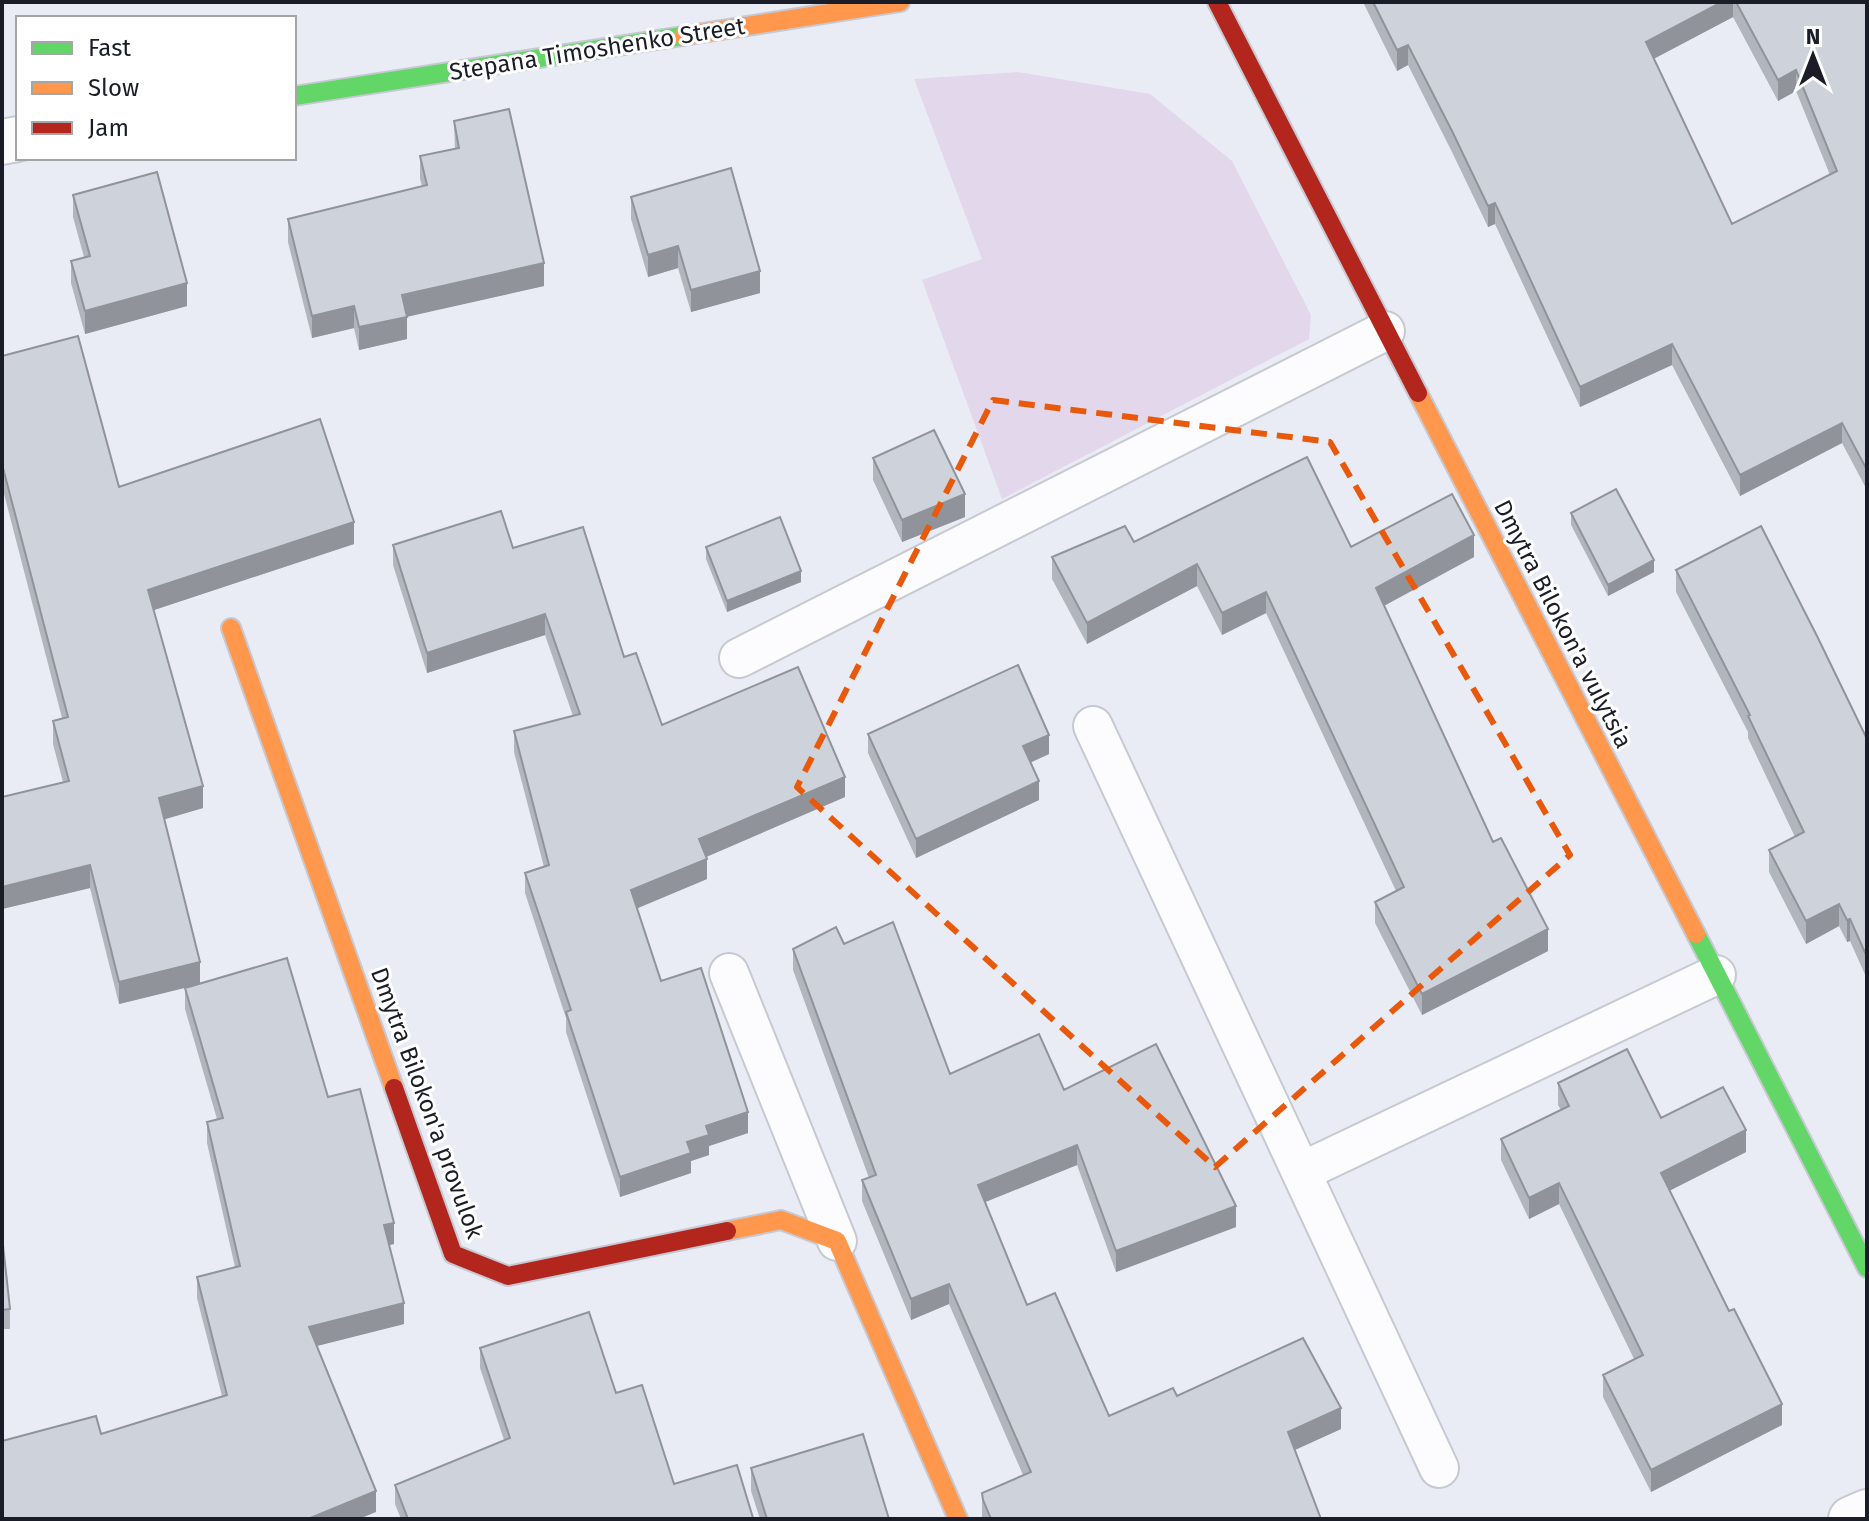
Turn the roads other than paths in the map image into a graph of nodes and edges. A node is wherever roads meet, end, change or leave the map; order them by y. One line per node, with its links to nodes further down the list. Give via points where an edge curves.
1 (900, 2): 3 (street, Stepana Timoshenko Street)
2 (1217, 2): 4 (street, Dmytra Bilokon'a vulytsia)
3 (296, 96)
4 (1385, 331): 6 (lane); 9 (street, Dmytra Bilokon'a vulytsia)
5 (231, 628): 11 (street, Dmytra Bilokon'a provulok, via 453,1254 508,1276 781,1220)
6 (739, 658)
7 (1093, 726): 10 (lane)
8 (729, 973): 11 (lane)
9 (1716, 975): 10 (lane); 12 (street, Dmytra Bilokon'a vulytsia)
10 (1301, 1172): 13 (lane)
11 (837, 1241): 15 (street)
12 (1867, 1268)
13 (1439, 1468)
14 (1867, 1512): 16 (street)
15 (958, 1519)
16 (1851, 1519)

